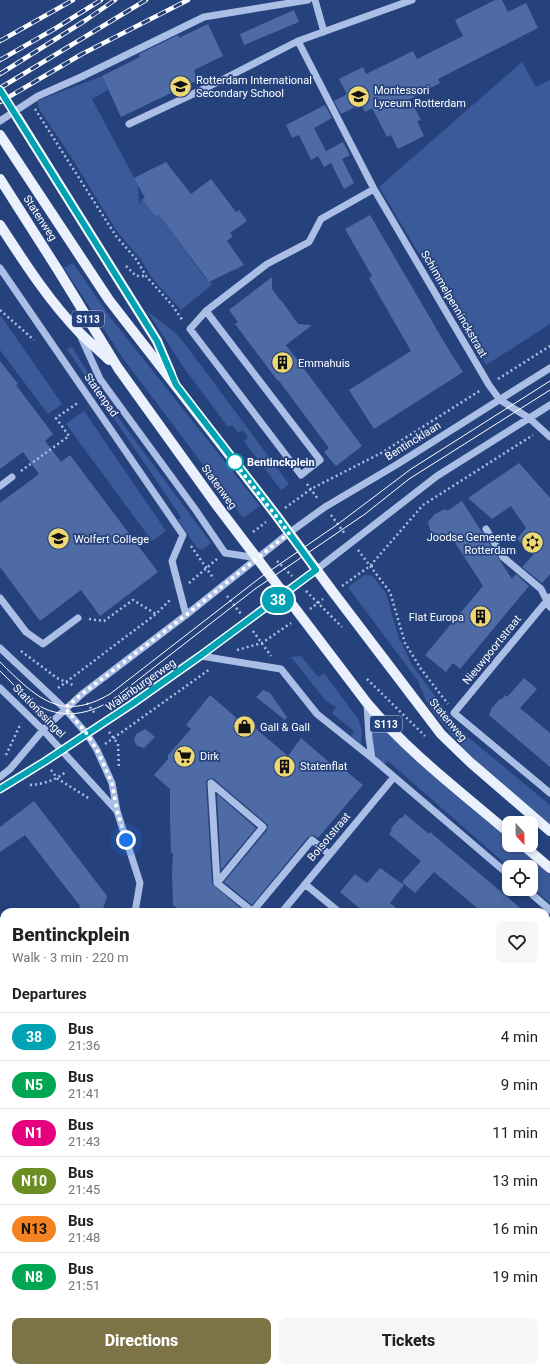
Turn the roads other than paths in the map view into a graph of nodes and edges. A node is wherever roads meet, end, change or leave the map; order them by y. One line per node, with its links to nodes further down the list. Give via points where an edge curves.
1 (308, 0): 7 (street, via 204,17 81,78 38,96)
2 (315, 0): 4 (street)
3 (412, 0): 4 (street)
4 (324, 32): 5 (street)
5 (298, 41): 8 (street); 11 (street, Schimmelpenninckstraat)
6 (18, 117): 18 (main road, S113, via 157,341)
7 (0, 121)
8 (129, 124)
9 (0, 135): 18 (main road, Statenweg / S113, via 109,300)
10 (0, 179): 16 (main road, Statenweg / S113)
11 (374, 189): 14 (street, via 321,219 309,242 267,264); 19 (street, Schimmelpenninckstraat)
12 (0, 225): 15 (main road, S113, via 29,270)
13 (0, 268): 32 (street, Statenpad, via 183,535 172,561)
14 (206, 311): 14 (street, via 320,460 301,475 190,329)
15 (80, 333): 16 (main road, S113); 27 (street, via 100,379 225,553)
16 (118, 368): 27 (main road, Statenweg / S113)
17 (550, 368): 19 (street, Bentincklaan)
18 (176, 385): 26 (main road, Statenweg / S113)
19 (500, 400): 21 (street, Schimmelpenninckstraat); 26 (street, Bentincklaan, via 325,507)
20 (550, 404): 21 (street)
21 (529, 418): 22 (street, Schimmelpenninckstraat); 28 (street, via 437,476)
22 (550, 437)
23 (12, 477): 24 (street)
24 (0, 486)
25 (486, 529): 31 (street, Nieuwpoortstraat, via 503,556 541,589)
26 (289, 533): 27 (street); 28 (main road, S113)
27 (258, 558): 29 (main road, S113); 32 (street)
28 (316, 570): 29 (street); 50 (main road, Statenweg / S113, via 441,734)
29 (285, 594): 35 (street, Walenburgerweg); 37 (main road, S113)
30 (0, 598): 33 (street, via 26,632 43,644)
31 (549, 601): 39 (street, Nieuwpoortstraat)
32 (186, 615): 38 (street)
33 (78, 618)
34 (0, 648): 38 (street, Stationssingel)
35 (200, 656): 41 (street, Walenburgerweg); 43 (street, via 281,669 317,714)
36 (0, 688): 40 (street, Stationssingel)
37 (368, 703): 43 (street); 49 (main road, S113, via 380,719 421,758)
38 (65, 708): 40 (street); 41 (street, Stationssingel)
39 (454, 713): 47 (street, Statenweg)
40 (42, 730): 42 (street, Stationssingel); 44 (street, via 10,769)
41 (87, 734): 42 (street, Walenburgerweg); 48 (street, Stationssingel, via 112,783)
42 (62, 751): 46 (street, Walenburgerweg); 48 (street, Stationssingel)
43 (372, 758): 45 (street)
44 (0, 777)
45 (394, 777): 52 (street, Boisotstraat); 54 (street)
46 (0, 789)
47 (550, 793)
48 (117, 811): 58 (street, Stationssingel, via 140,884)
49 (502, 827)
50 (550, 831)
51 (531, 852): 53 (main road)
52 (329, 854): 56 (street, Boisotstraat); 60 (street, via 312,840)
53 (550, 868)
54 (502, 869)
55 (217, 883): 55 (street, via 264,827 211,783 216,868); 59 (street)
56 (305, 884): 61 (street, Boisotstraat); 62 (street)
57 (534, 896): 63 (street)
58 (136, 908)
59 (248, 908)
60 (256, 908)
61 (285, 908)
62 (334, 908)
63 (548, 908)

